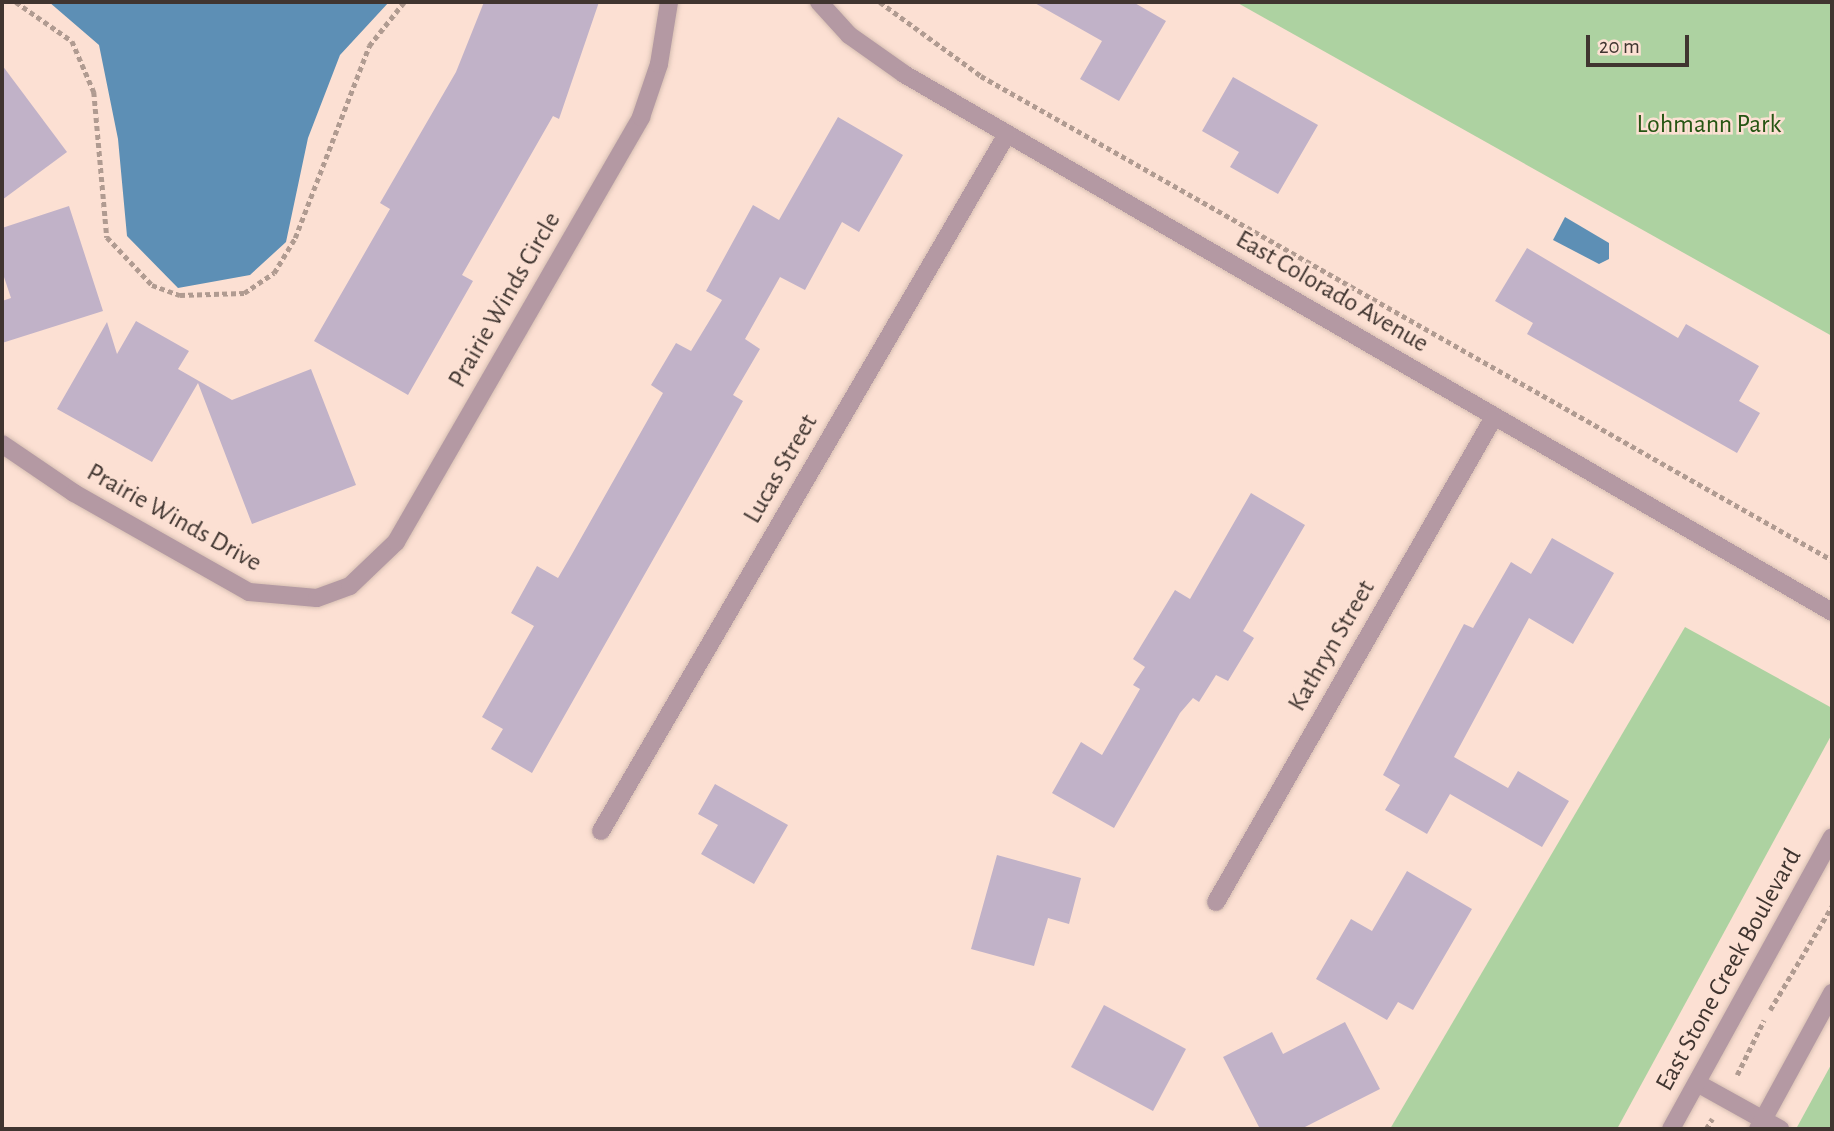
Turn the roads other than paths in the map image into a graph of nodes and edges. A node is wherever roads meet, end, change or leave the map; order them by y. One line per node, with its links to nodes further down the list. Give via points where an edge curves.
1 (669, 2): 6 (street, Prairie Winds Circle, via 659,64 641,117 396,542 376,568)
2 (819, 2): 3 (street, East Colorado Avenue, via 849,35 893,66)
3 (1007, 134): 4 (street, East Colorado Avenue); 8 (street, Lucas Street)
4 (1494, 417): 7 (street, East Colorado Avenue); 10 (street, Kathryn Street)
5 (2, 444): 6 (street, Prairie Winds Drive, via 74,493 250,592 284,600)
6 (334, 592)
7 (1832, 612)
8 (601, 831)
9 (1832, 837): 12 (street, East Stone Creek Boulevard)
10 (1216, 902)
11 (1832, 993): 13 (street)
12 (1697, 1083): 13 (street); 14 (street, East Stone Creek Boulevard)
13 (1760, 1125): 15 (street)
14 (1671, 1129)
15 (1780, 1129)

